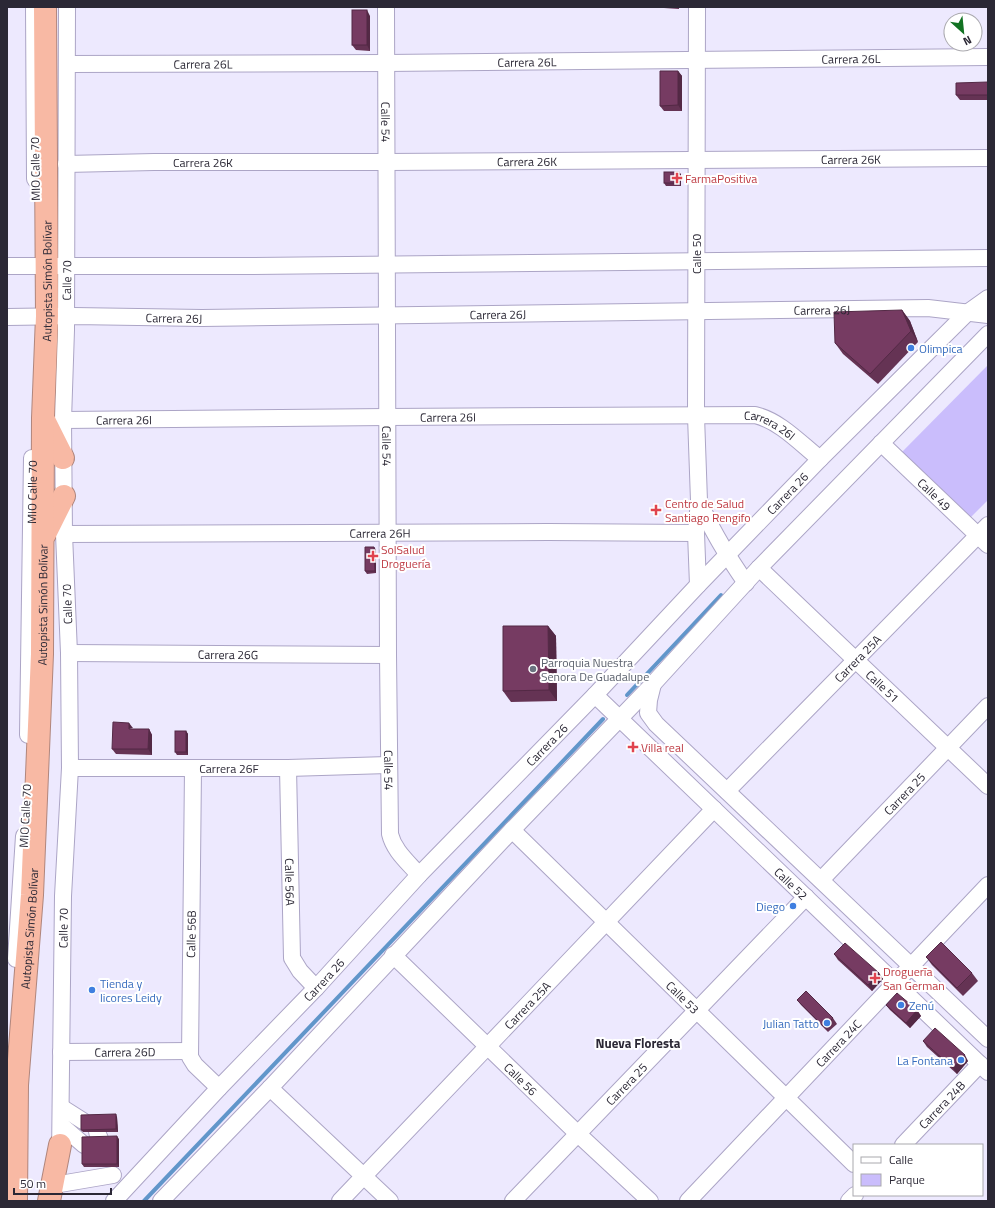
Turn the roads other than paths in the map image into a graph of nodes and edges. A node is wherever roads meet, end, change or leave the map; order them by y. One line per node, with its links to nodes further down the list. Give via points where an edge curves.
1 (34, 7): 18 (street, MIO Calle 70, via 33,66)
2 (45, 7): 18 (highway, Autopista Simón Bolívar)
3 (67, 7): 9 (street, Calle 70)
4 (386, 7): 8 (street, Calle 54)
5 (696, 7): 7 (street, Calle 50)
6 (988, 57): 7 (street, Carrera 26L)
7 (697, 60): 8 (street, Carrera 26L); 11 (street, Calle 50)
8 (386, 63): 9 (street, Carrera 26L); 12 (street, Calle 54)
9 (67, 64): 13 (street, Calle 70)
10 (988, 158): 11 (street, Carrera 26K)
11 (696, 160): 12 (street, Carrera 26K); 15 (street, Calle 50)
12 (386, 162): 13 (street, Carrera 26K); 16 (street, Calle 54)
13 (66, 164): 18 (street, Calle 70)
14 (988, 258): 15 (street)
15 (696, 261): 16 (street); 20 (street, Calle 50)
16 (387, 264): 18 (street); 22 (street, Calle 54)
17 (7, 266): 18 (street)
18 (50, 266): 24 (highway, Autopista Simón Bolívar)
19 (988, 298): 21 (street, Carrera 26)
20 (696, 310): 21 (street, Carrera 26J, via 928,308); 22 (street, Carrera 26J); 28 (street, Calle 50)
21 (967, 313): 23 (street, Carrera 26J); 32 (street, Carrera 26)
22 (387, 315): 24 (street, Carrera 26J, via 202,318); 27 (street, Calle 54)
23 (988, 315)
24 (50, 316): 25 (street, Carrera 26J); 29 (highway, Autopista Simón Bolívar); 79 (street, MIO Calle 70, via 33,418 27,768 7,1085)
25 (7, 317)
26 (988, 334): 30 (street)
27 (387, 416): 28 (street, Carrera 26I); 29 (street, Carrera 26I); 35 (street, Calle 54)
28 (696, 416): 32 (street, Carrera 26I, via 764,417 777,424); 34 (street, Calle 50)
29 (53, 419): 31 (highway); 39 (highway, Autopista Simón Bolívar)
30 (881, 443): 38 (street, Calle 49); 41 (street)
31 (63, 458): 33 (street, Calle 70)
32 (820, 459): 40 (street, Carrera 26)
33 (64, 496): 37 (street, Calle 70); 39 (highway)
34 (699, 501): 36 (street, Calle 50); 40 (street, Calle 50)
35 (388, 533): 36 (street, Carrera 26H); 37 (street, Carrera 26H); 45 (street, Calle 54)
36 (696, 533): 43 (street, Calle 50)
37 (64, 534): 44 (street, Calle 70)
38 (985, 535): 46 (street, Carrera 25A)
39 (43, 538): 89 (highway, Autopista Simón Bolívar, via 38,770 32,895 17,1085)
40 (726, 555): 42 (street, Calle 50); 43 (street, Carrera 26)
41 (760, 568): 42 (street); 46 (street, Calle 51)
42 (746, 583): 47 (street)
43 (698, 585): 48 (street, Carrera 26)
44 (69, 653): 45 (street, Carrera 26G); 53 (street, Calle 70)
45 (388, 654): 52 (street, Calle 54)
46 (855, 660): 51 (street, Calle 51); 57 (street, Carrera 25A)
47 (653, 684): 50 (street); 57 (street, Calle 52, via 648,700 648,713 652,719)
48 (595, 695): 50 (street, Calle 52); 60 (street, Carrera 26)
49 (988, 706): 51 (street, Carrera 25)
50 (620, 719): 58 (street, Calle 52); 59 (street)
51 (948, 748): 56 (street, Calle 51); 61 (street, Carrera 25)
52 (388, 765): 54 (street, Carrera 26F); 60 (street, Calle 54, via 392,843)
53 (70, 768): 55 (street, Carrera 26F); 73 (street, Calle 70, via 62,896)
54 (288, 768): 55 (street, Carrera 26F); 68 (street, Calle 56A, via 292,958)
55 (193, 769): 72 (street, Calle 56B)
56 (988, 786)
57 (727, 791): 61 (street, Calle 52)
58 (714, 809): 63 (street, Calle 52); 64 (street, Carrera 25A)
59 (512, 830): 64 (street, Calle 53); 65 (street)
60 (419, 875): 68 (street, Carrera 26)
61 (821, 880): 66 (street, Calle 52)
62 (988, 885): 66 (street, Carrera 24C)
63 (806, 897): 67 (street, Calle 52); 69 (street, Carrera 25)
64 (606, 922): 69 (street, Calle 53); 71 (street, Carrera 25A)
65 (393, 955): 71 (street, Calle 56); 76 (street)
66 (911, 966): 67 (street, Carrera 24C); 70 (street, Calle 52)
67 (895, 983): 74 (street, Calle 52); 77 (street, Carrera 24C)
68 (316, 988): 75 (street, Carrera 26)
69 (697, 1010): 77 (street, Calle 53); 81 (street, Carrera 25)
70 (988, 1039)
71 (487, 1047): 81 (street, Calle 56); 86 (street, Carrera 25A)
72 (190, 1051): 73 (street, Carrera 26D); 75 (street, Calle 56B, via 194,1063)
73 (61, 1052): 78 (street, Calle 70)
74 (984, 1068): 83 (street, Carrera 24B)
75 (219, 1088): 87 (street, Carrera 26)
76 (270, 1088): 86 (street); 92 (street)
77 (786, 1098): 85 (street, Calle 53); 97 (street, Carrera 24C)
78 (61, 1107): 80 (street); 82 (street, Calle 70)
79 (7, 1121)
80 (83, 1121)
81 (578, 1134): 95 (street, Carrera 25); 96 (street, Calle 56)
82 (60, 1135): 84 (street); 88 (highway)
83 (904, 1144)
84 (84, 1145)
85 (853, 1163)
86 (364, 1176): 93 (street, Carrera 25A); 94 (street)
87 (130, 1184): 88 (street, via 108,1171); 91 (street, Carrera 26)
88 (55, 1192): 90 (street)
89 (16, 1201)
90 (59, 1201)
91 (114, 1201)
92 (161, 1201)
93 (340, 1201)
94 (390, 1201)
95 (513, 1201)
96 (650, 1201)
97 (688, 1201)

